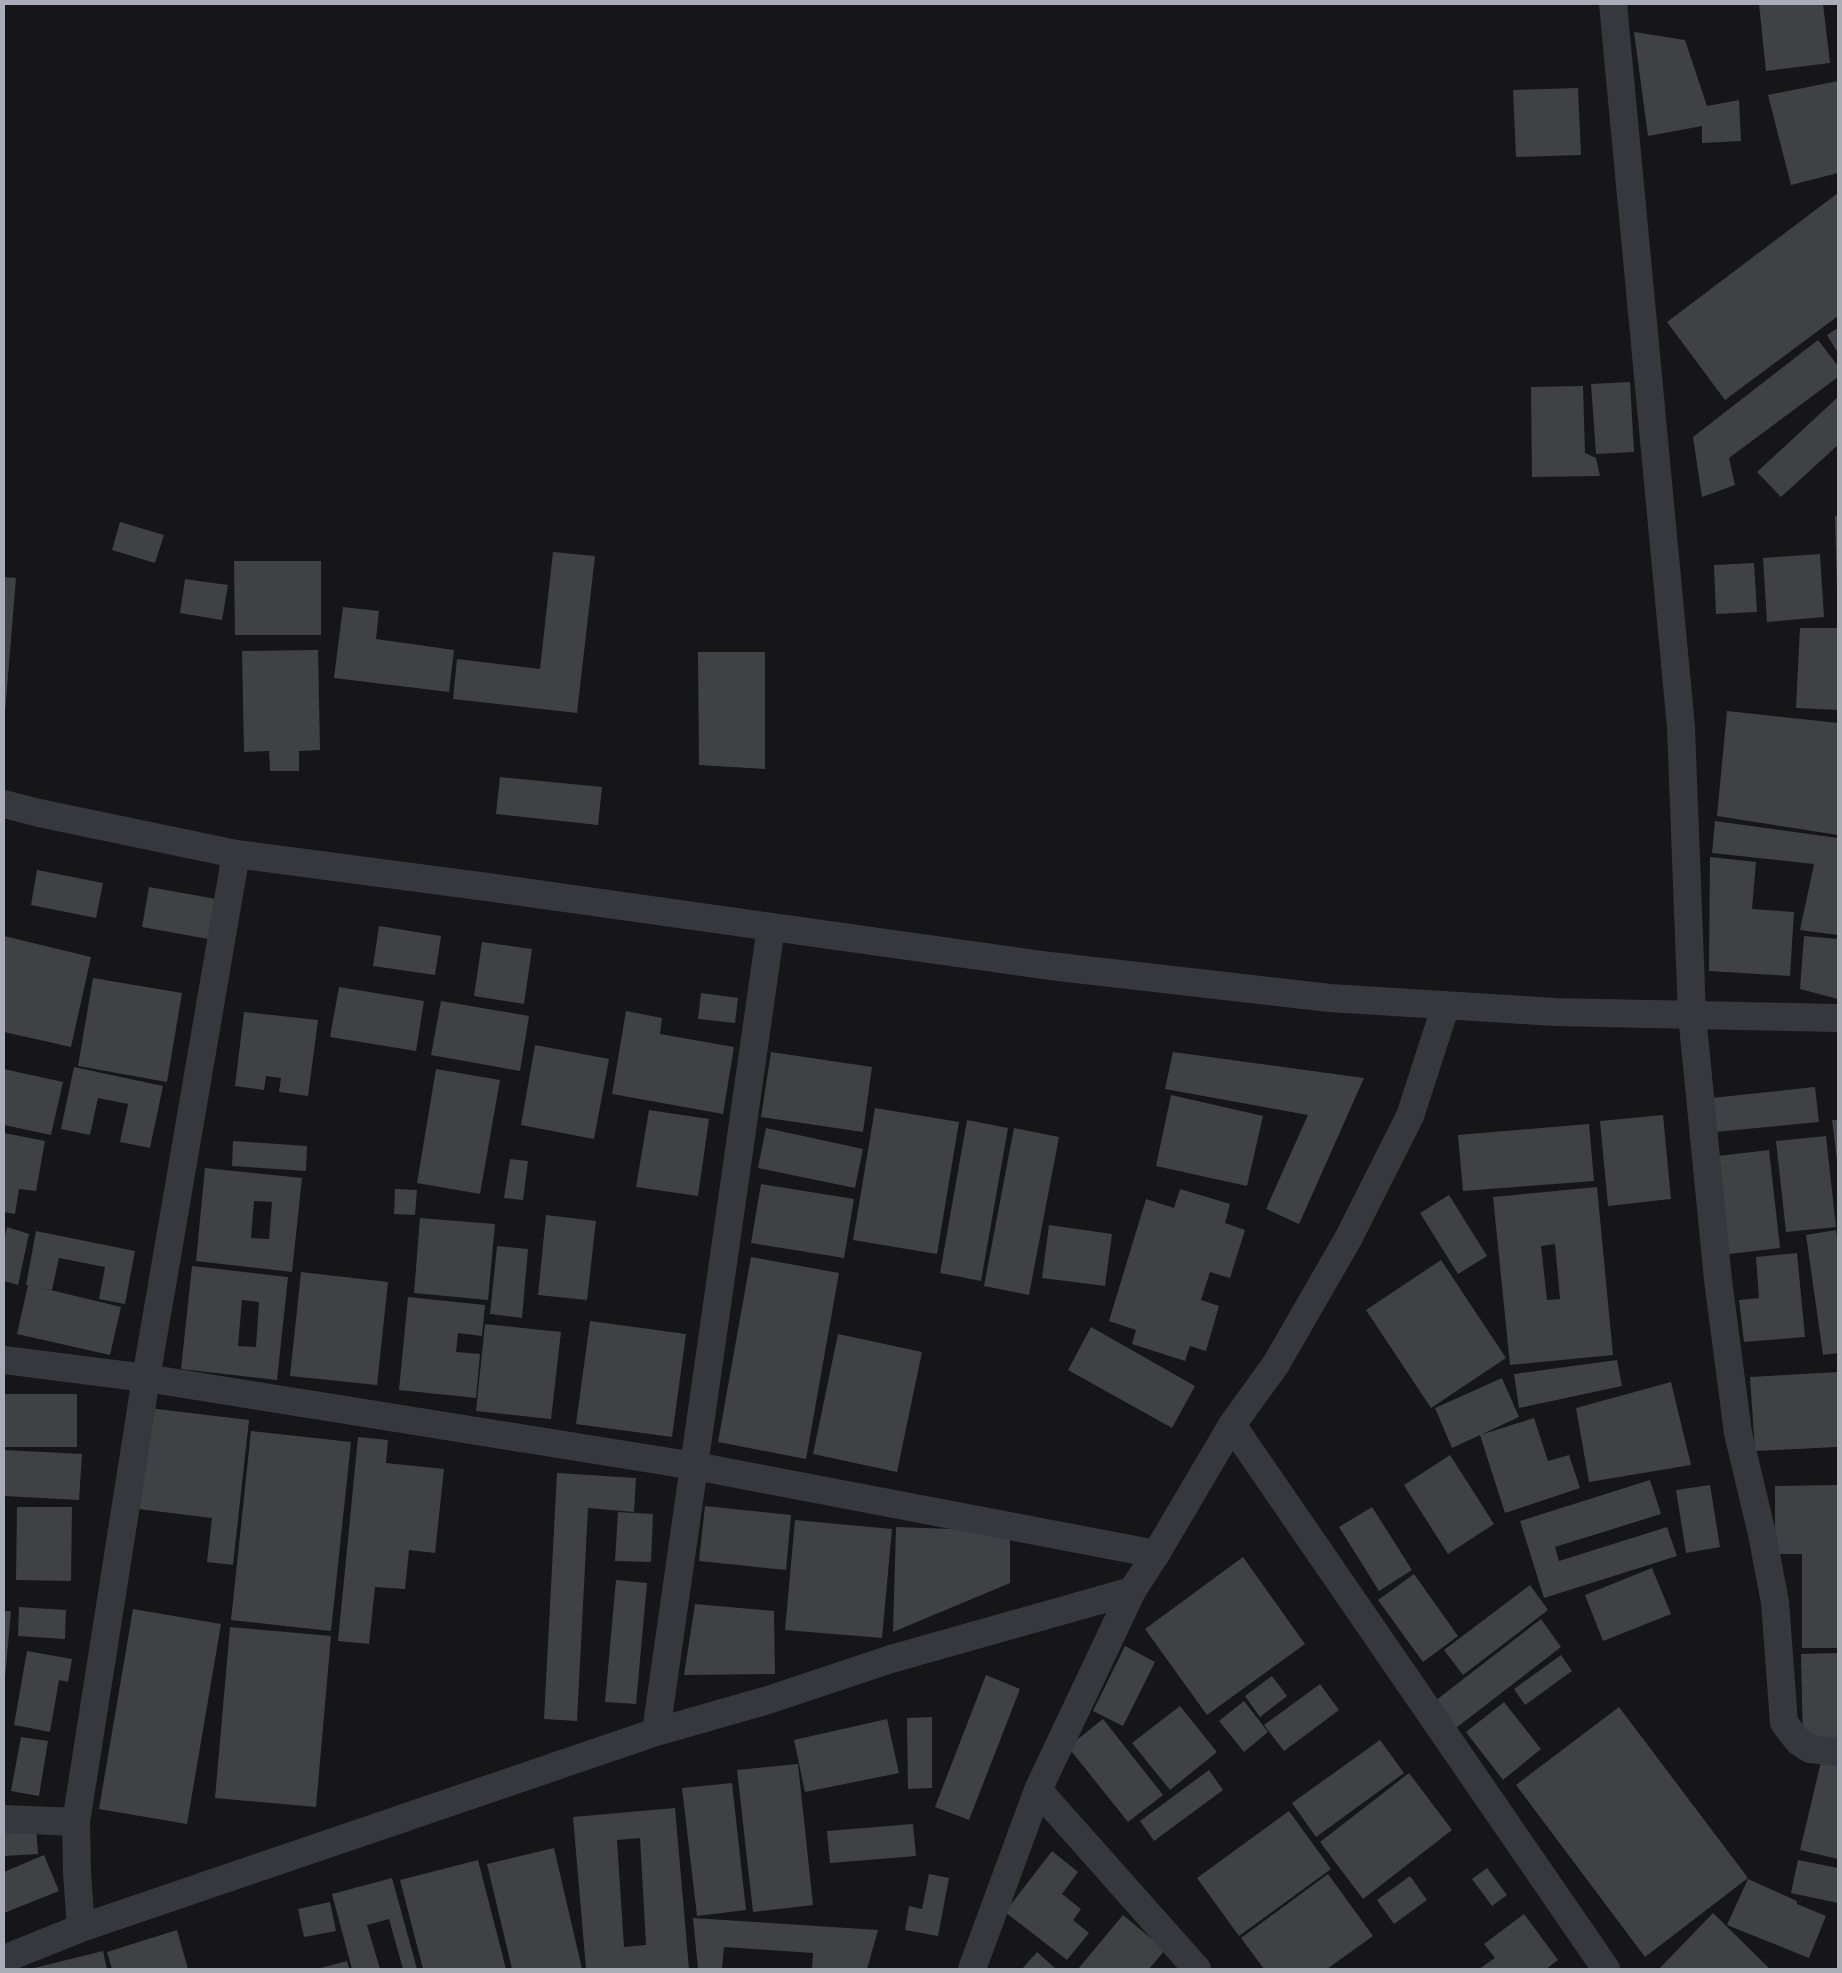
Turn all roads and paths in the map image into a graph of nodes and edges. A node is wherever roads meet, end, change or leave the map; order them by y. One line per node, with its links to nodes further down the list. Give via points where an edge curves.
1 (1613, 4): 6 (street, via 1681,727)
2 (4, 804): 3 (street)
3 (236, 854): 4 (street); 9 (street)
4 (771, 927): 5 (street, via 1050,966 1330,998); 11 (street)
5 (1446, 1005): 6 (street); 10 (street, via 1410,1116 1353,1230 1276,1364)
6 (1692, 1016): 7 (street); 15 (street, via 1718,1280 1738,1433 1775,1602 1784,1723 1810,1750)
7 (1838, 1018)
8 (4, 1360): 9 (street)
9 (146, 1378): 11 (street); 18 (street)
10 (1232, 1425): 12 (street); 23 (street)
11 (694, 1466): 12 (street); 14 (street)
12 (1156, 1554): 13 (street)
13 (1132, 1592): 14 (street, via 891,1659 768,1700); 16 (street)
14 (656, 1732): 19 (street)
15 (1838, 1752)
16 (1038, 1790): 21 (street); 22 (street)
17 (4, 1819): 18 (street)
18 (76, 1822): 19 (street)
19 (82, 1928): 20 (street)
20 (4, 1959)
21 (972, 1969)
22 (1197, 1969)
23 (1606, 1969)

